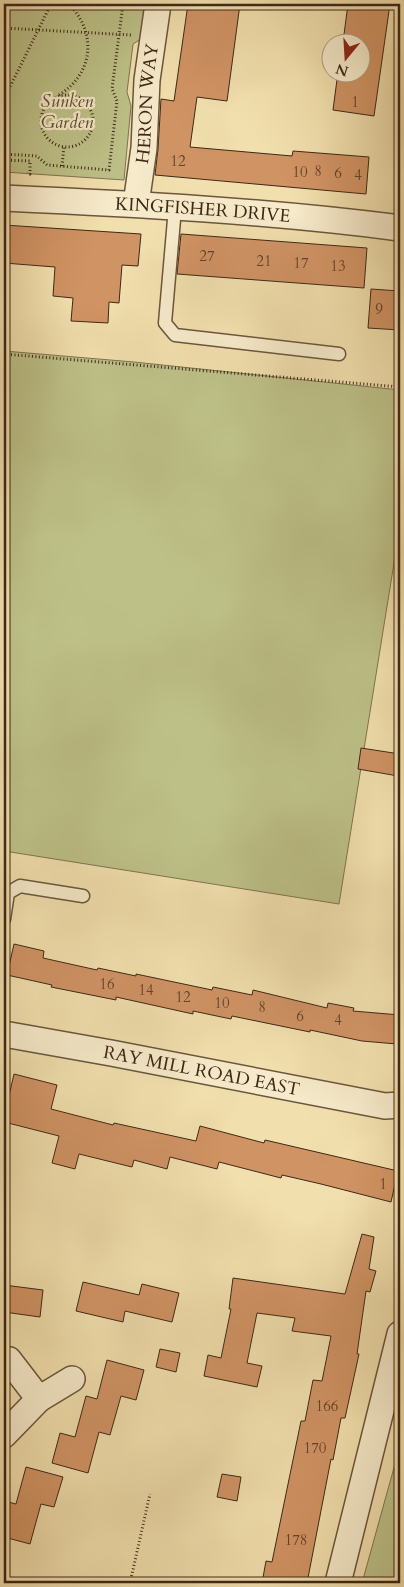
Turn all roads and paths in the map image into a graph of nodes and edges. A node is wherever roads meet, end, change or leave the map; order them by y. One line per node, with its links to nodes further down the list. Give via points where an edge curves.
1 (50, 4): 6 (path)
2 (69, 4): 7 (path, via 83,22)
3 (123, 4): 8 (path)
4 (158, 4): 18 (street, HERON WAY)
5 (4, 28): 6 (path)
6 (38, 30): 7 (path); 11 (path)
7 (86, 32): 8 (path); 10 (path, via 87,58 82,70 76,81)
8 (119, 34): 9 (path); 15 (path, via 112,88 117,101 109,170)
9 (124, 34)
10 (54, 98): 12 (path, via 41,116 42,128 48,138); 12 (path, via 77,96 87,103 92,114 89,136 80,144)
11 (4, 99)
12 (64, 146): 15 (path)
13 (4, 154): 15 (path, via 37,156 47,165)
14 (4, 160): 16 (path, via 30,161 30,174)
15 (62, 166)
16 (21, 173)
17 (4, 198): 18 (street, KINGFISHER DRIVE)
18 (136, 204): 19 (street, KINGFISHER DRIVE)
19 (175, 208): 20 (street, KINGFISHER DRIVE, via 334,219); 22 (lane, via 165,323 175,335)
20 (400, 228)
21 (4, 354): 23 (path)
22 (339, 354)
23 (400, 388)
24 (84, 896): 25 (lane, via 20,886 8,893)
25 (4, 919)
26 (4, 1034): 27 (street, RAY MILL ROAD EAST, via 384,1106)
27 (400, 1106)
28 (400, 1334): 35 (street)
29 (9, 1360): 31 (street)
30 (72, 1379): 31 (street)
31 (39, 1399): 32 (street)
32 (4, 1435)
33 (150, 1494): 34 (path)
34 (130, 1583)
35 (338, 1583)

